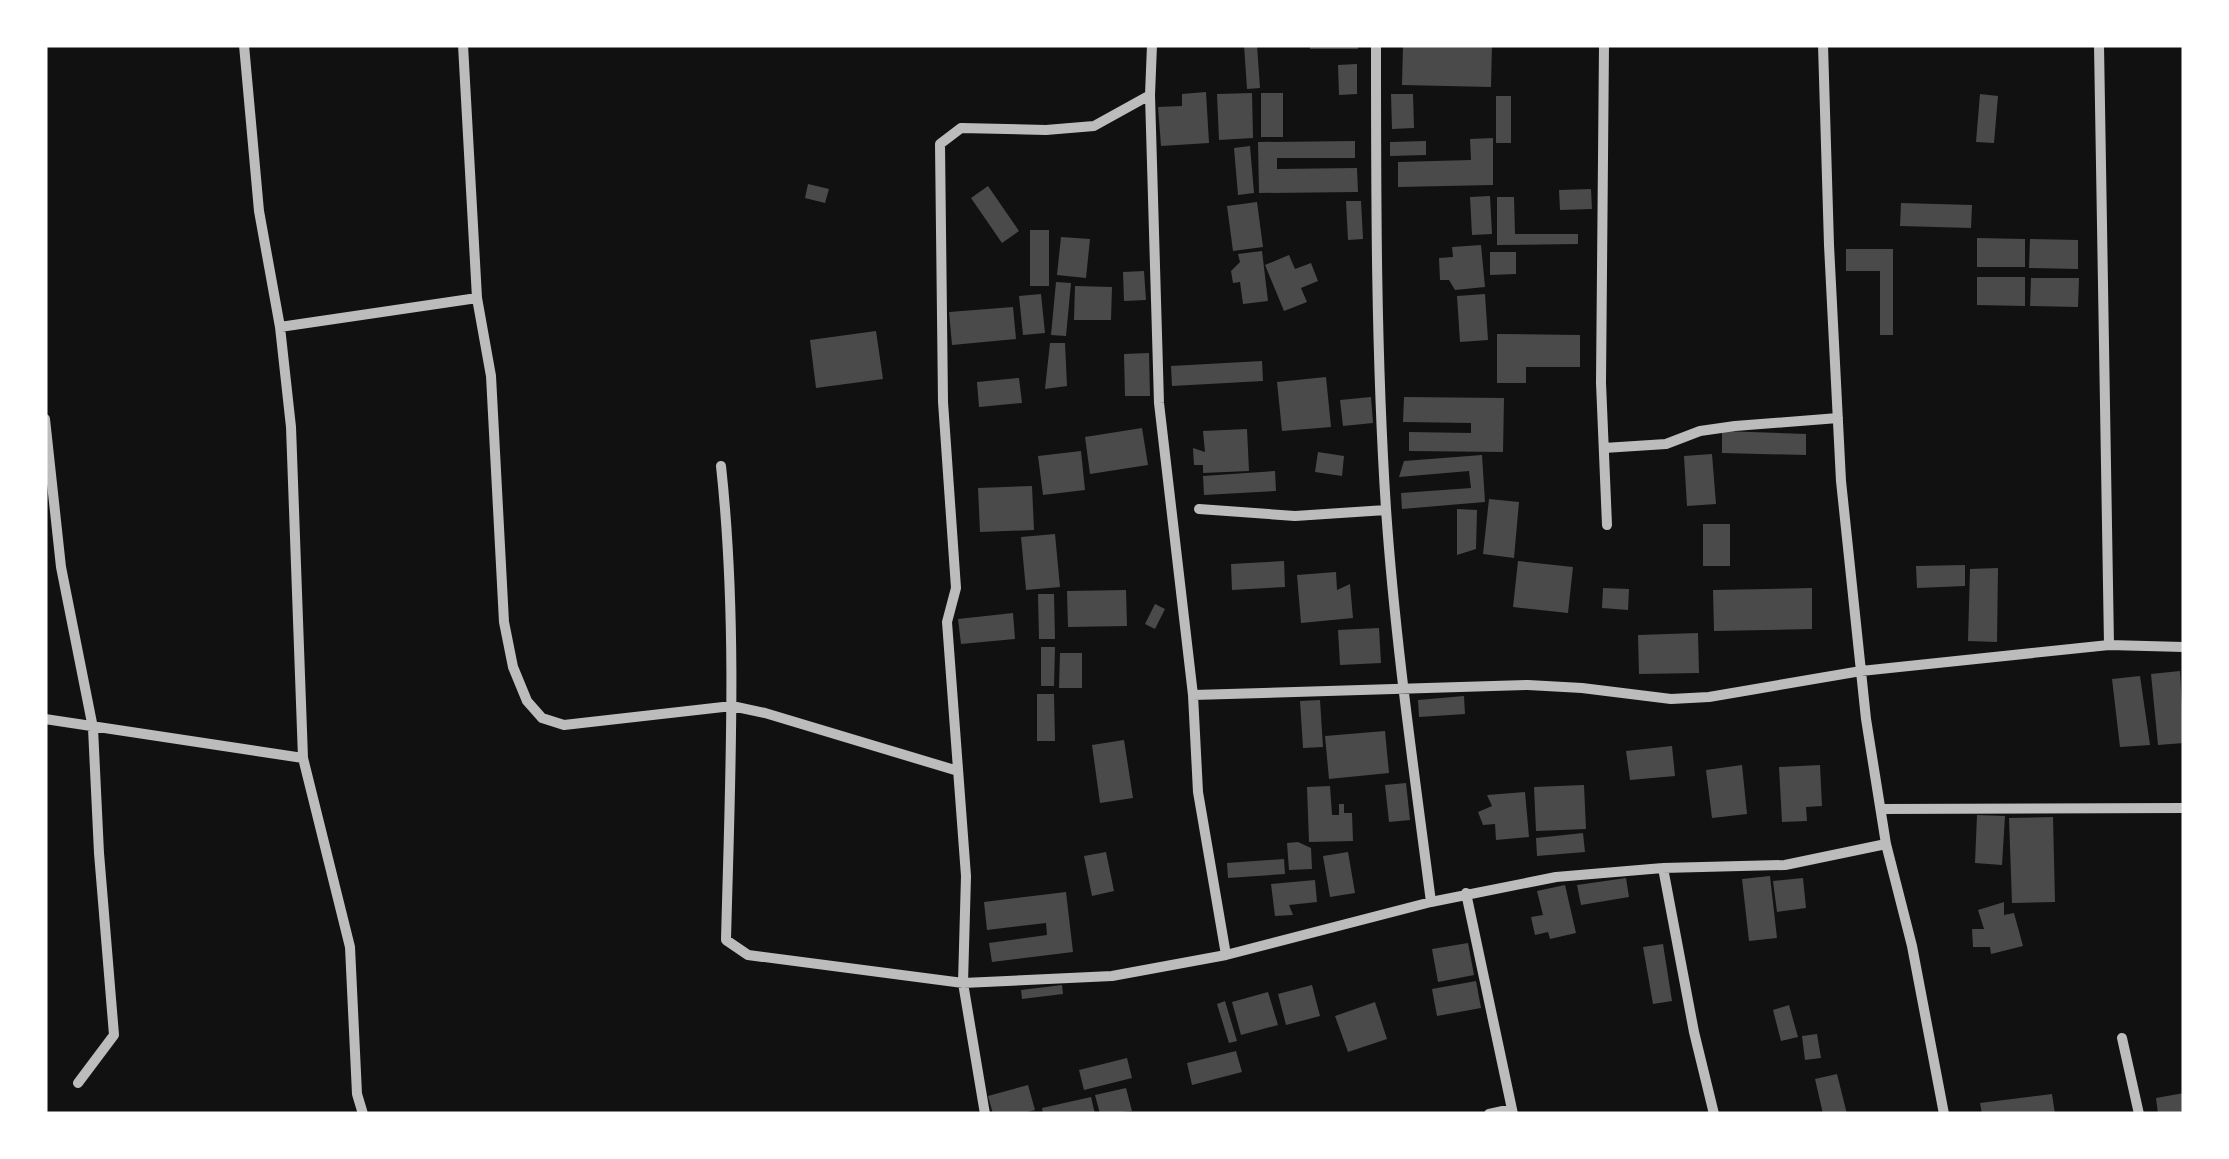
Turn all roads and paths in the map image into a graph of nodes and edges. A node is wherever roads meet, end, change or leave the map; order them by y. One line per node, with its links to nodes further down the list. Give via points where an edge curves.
1 (244, 45): 10 (street, via 259,210)
2 (463, 45): 9 (street)
3 (1152, 45): 8 (street)
4 (1376, 45): 16 (street)
5 (1604, 45): 13 (street)
6 (1824, 45): 11 (street)
7 (2099, 45): 18 (street)
8 (1150, 94): 22 (street, via 1159,404); 27 (street, via 1094,126 960,128 940,144 943,402 956,588 947,622)
9 (477, 298): 10 (street); 23 (street, via 491,376 504,622 527,701 542,718 564,725)
10 (280, 327): 26 (street)
11 (1838, 418): 13 (street, via 1700,430 1666,444); 20 (street)
12 (45, 419): 25 (street, via 61,567)
13 (1604, 448): 17 (street)
14 (721, 466): 23 (street)
15 (1199, 509): 16 (street, via 1295,516)
16 (1386, 510): 21 (street)
17 (1607, 525)
18 (2109, 645): 19 (street); 20 (street)
19 (2184, 647)
20 (1861, 671): 21 (street, via 1672,699 1528,685); 29 (street)
21 (1404, 692): 22 (street); 33 (street)
22 (1193, 696): 34 (street, via 1198,792)
23 (732, 706): 27 (street); 35 (street, via 726,940 748,956)
24 (45, 720): 25 (street)
25 (92, 728): 26 (street); 37 (street, via 114,1035)
26 (303, 758): 39 (street, via 350,947)
27 (958, 770): 35 (street, via 966,876)
28 (2184, 808): 29 (street)
29 (1881, 809): 30 (street)
30 (1886, 844): 31 (street, via 1784,865); 43 (street)
31 (1663, 868): 32 (street); 42 (street)
32 (1466, 893): 33 (street); 38 (street)
33 (1431, 902): 34 (street)
34 (1226, 955): 35 (street, via 1112,976)
35 (963, 983): 40 (street)
36 (2122, 1038): 44 (street)
37 (78, 1082)
38 (1513, 1112): 41 (street)
39 (363, 1114)
40 (985, 1114)
41 (1489, 1114)
42 (1714, 1114)
43 (1944, 1114)
44 (2138, 1114)

